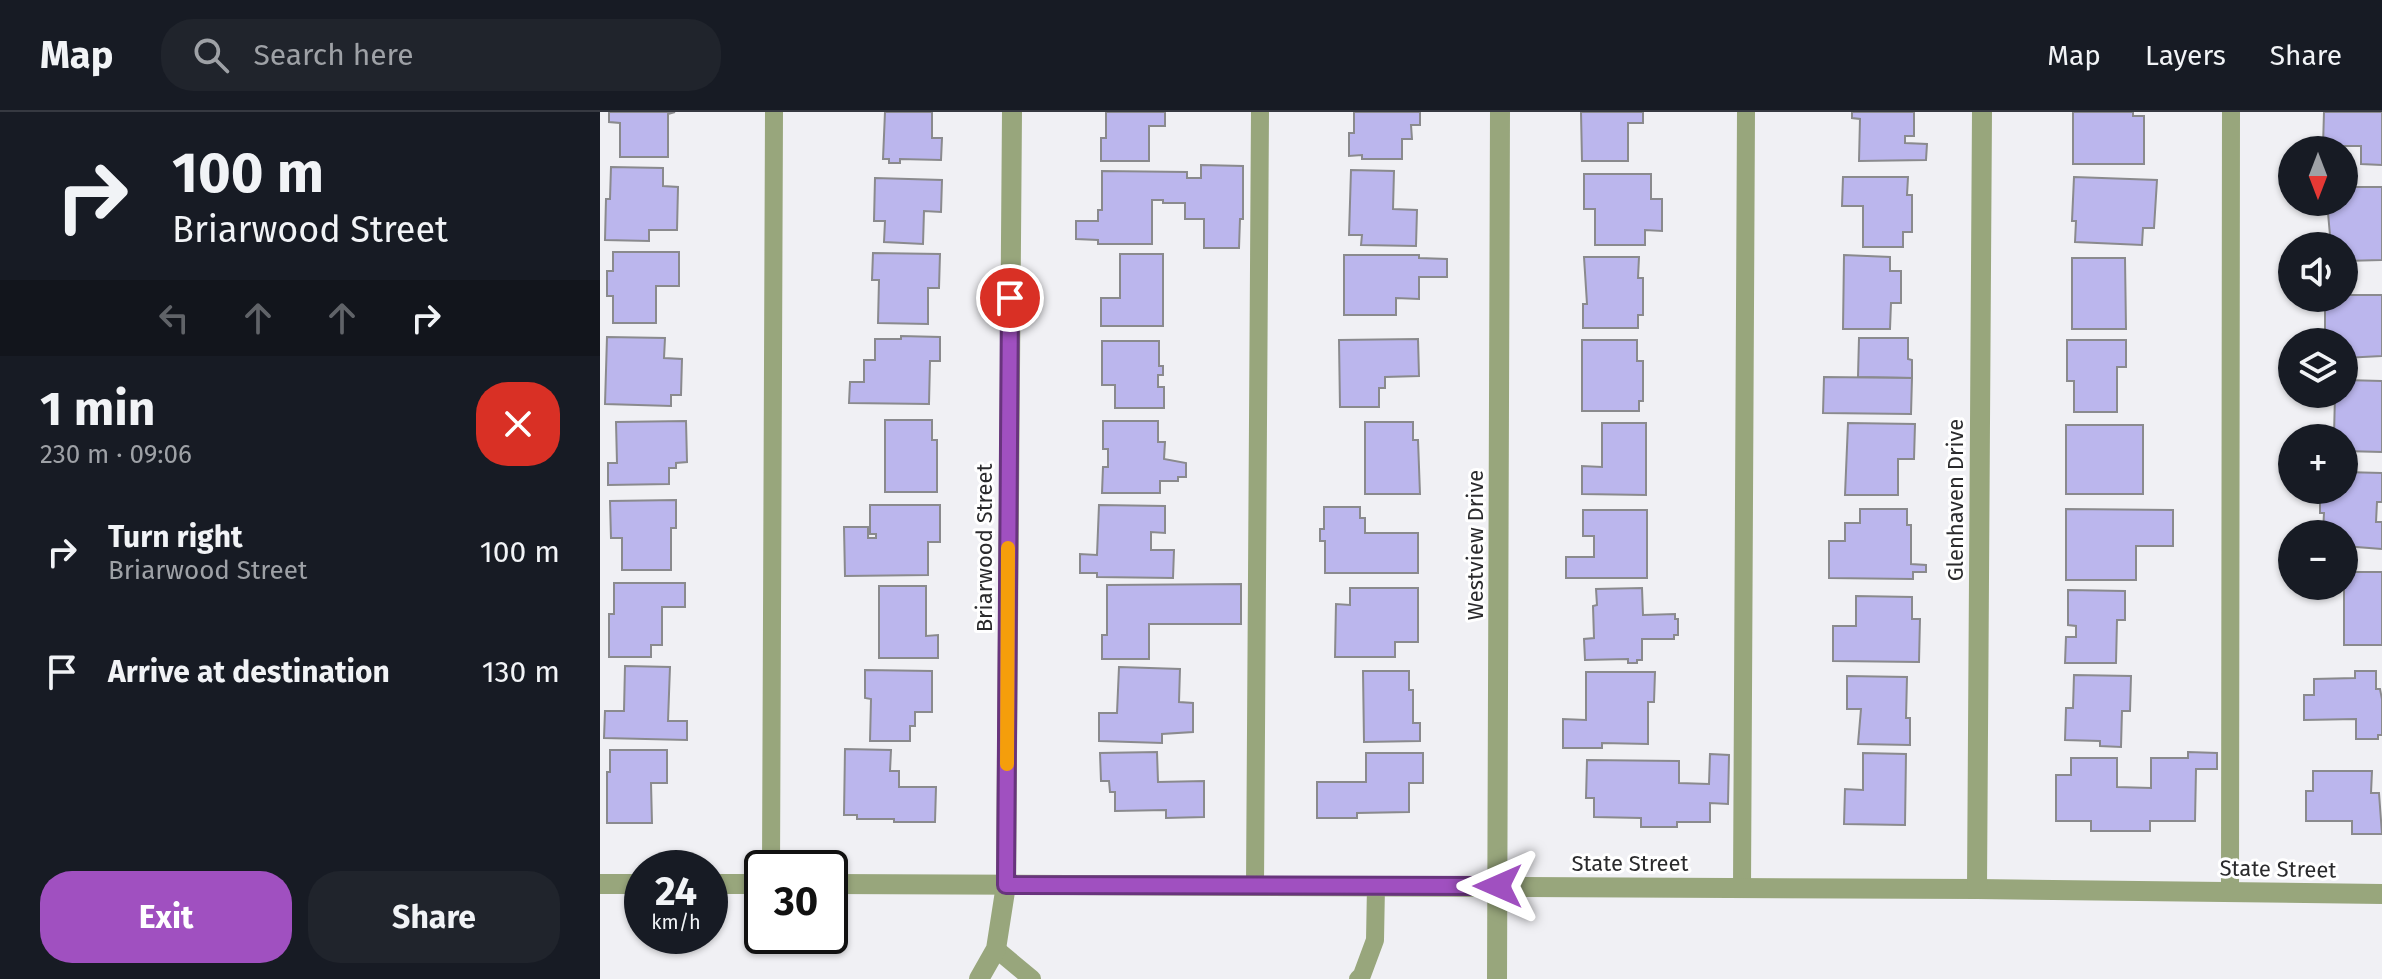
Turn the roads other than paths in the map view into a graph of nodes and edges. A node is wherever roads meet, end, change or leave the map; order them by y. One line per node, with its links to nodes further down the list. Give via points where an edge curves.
1 (774, 112): 8 (lane)
2 (1012, 112): 12 (street, Briarwood Street)
3 (1260, 112): 13 (lane)
4 (1500, 112): 15 (street, Westview Drive)
5 (1746, 112): 16 (lane)
6 (1982, 112): 17 (street, Glenhaven Drive)
7 (2231, 112): 18 (lane)
8 (771, 850)
9 (600, 884): 10 (street)
10 (624, 884)
11 (848, 884): 12 (street, State Street)
12 (1006, 885): 13 (street, State Street); 20 (street, Briarwood Street)
13 (1255, 886): 14 (street, State Street)
14 (1376, 886): 15 (street, State Street); 23 (lane, via 1375,940)
15 (1498, 886): 16 (street, State Street); 24 (street, Westview Drive)
16 (1742, 888): 17 (street, State Street)
17 (1977, 889): 18 (street, State Street)
18 (2230, 892): 19 (street, State Street)
19 (2382, 894)
20 (996, 949): 21 (street, Briarwood Street); 22 (lane)
21 (979, 979)
22 (1032, 979)
23 (1358, 979)
24 (1497, 979)

